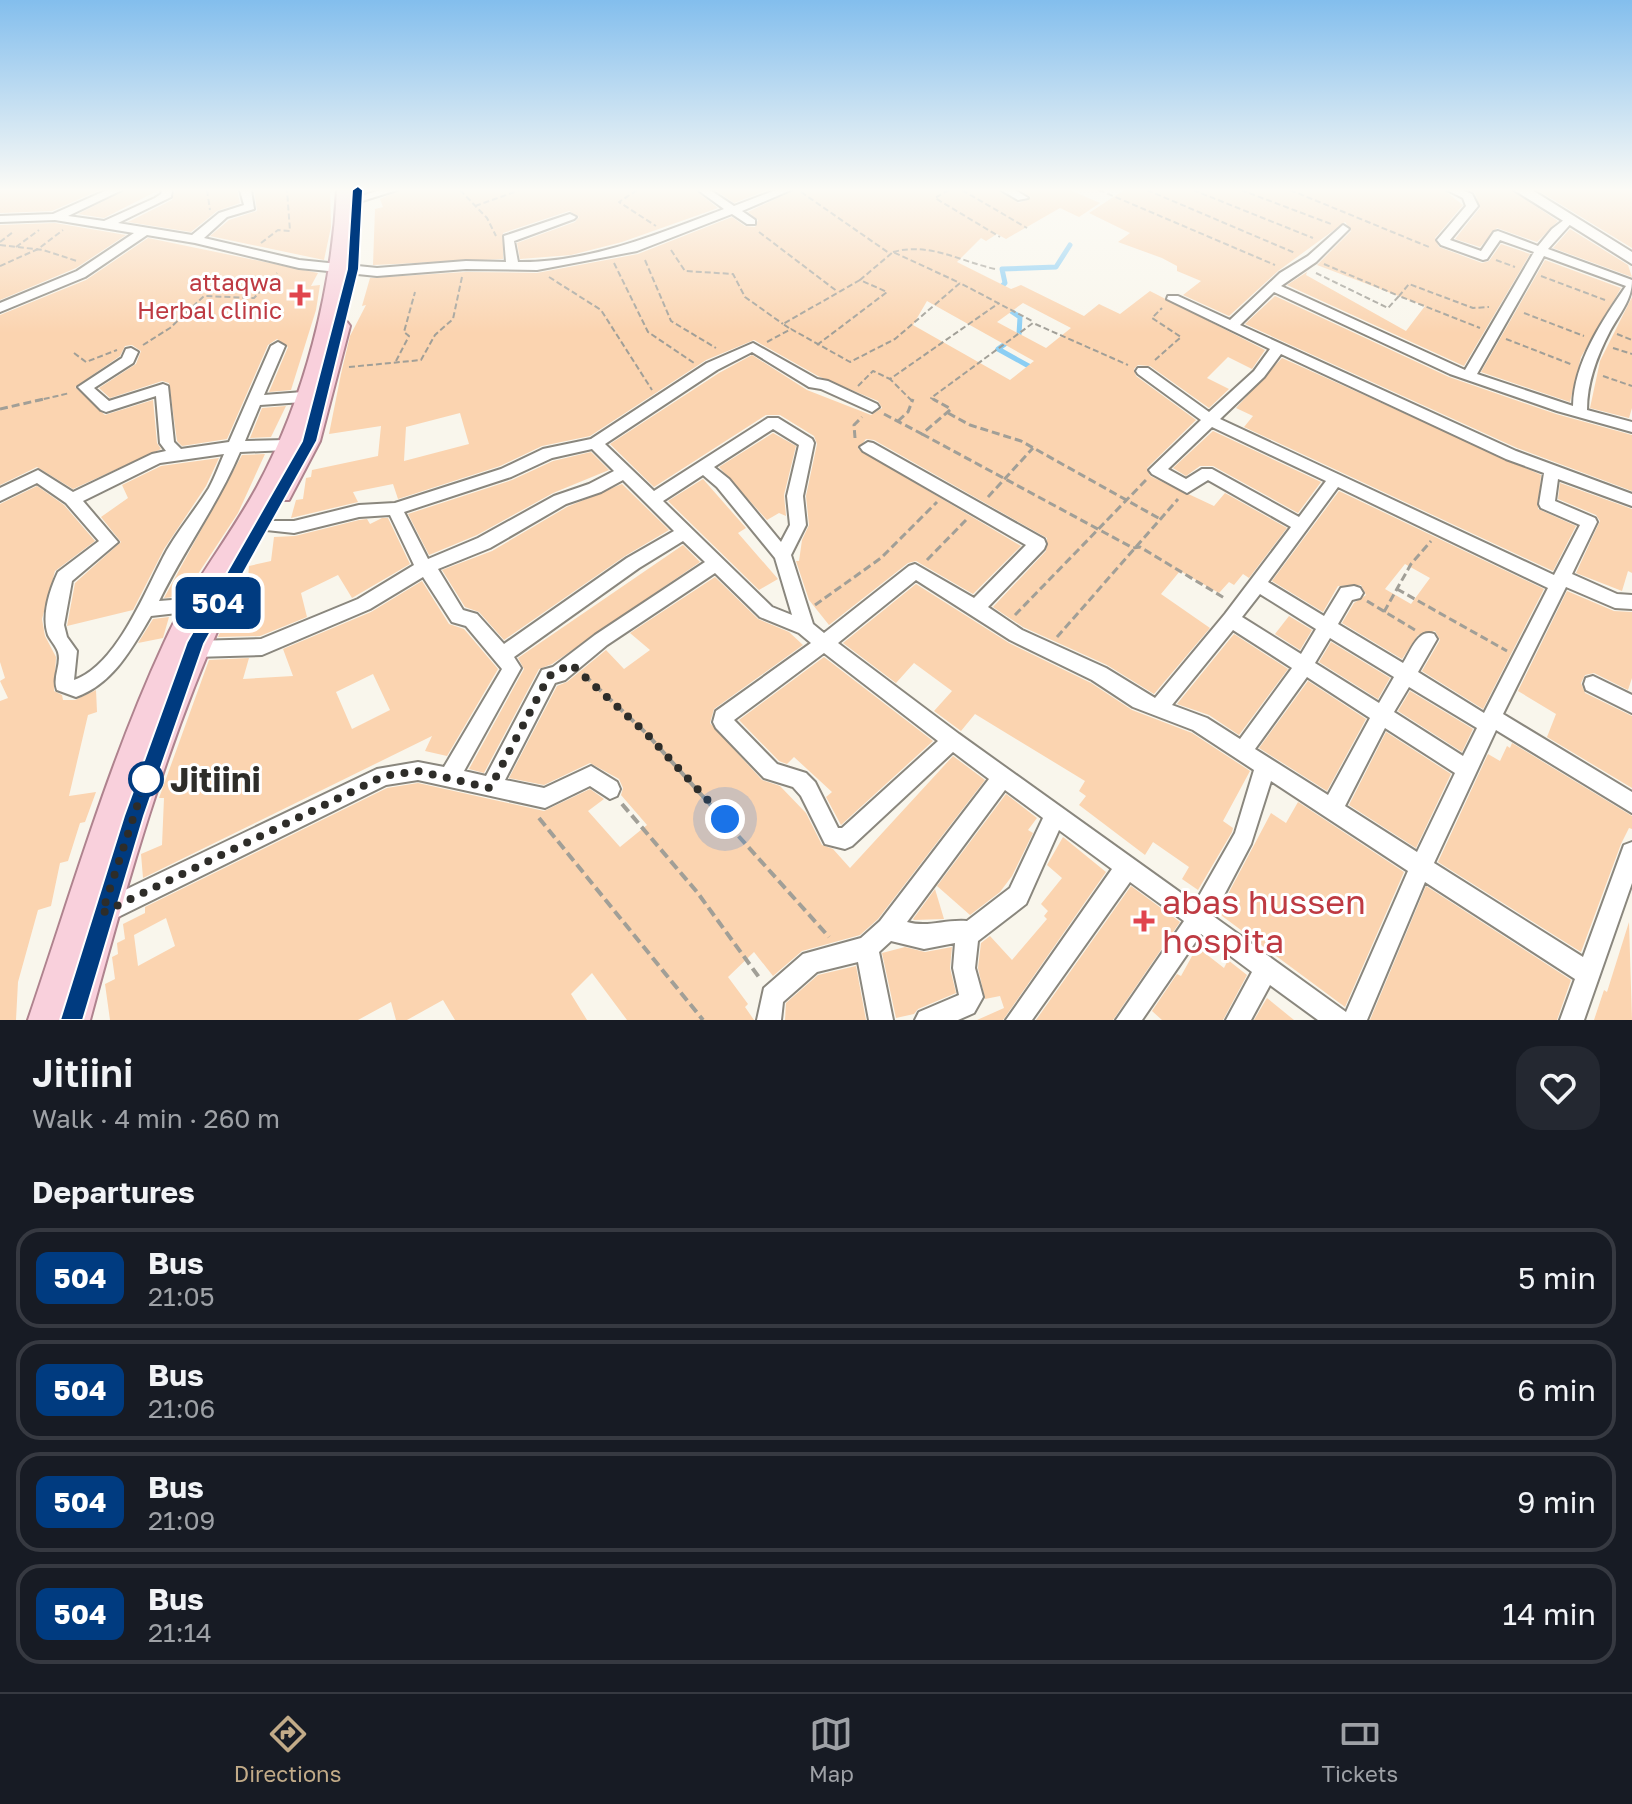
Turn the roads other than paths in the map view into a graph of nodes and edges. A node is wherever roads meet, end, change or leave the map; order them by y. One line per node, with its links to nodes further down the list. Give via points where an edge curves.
1 (135, 238): 20 (street, via 92,267)
2 (185, 238): 12 (street)
3 (346, 238): 16 (main road)
4 (510, 238): 15 (street, via 506,243)
5 (661, 238): 15 (street, via 537,266)
6 (1334, 238): 17 (street)
7 (1446, 238): 8 (street, via 1443,241 1483,256)
8 (1496, 238)
9 (1505, 238): 13 (street)
10 (1551, 238): 13 (street)
11 (1598, 238): 14 (main road)
12 (195, 239): 16 (street, via 299,264)
13 (1542, 251): 18 (street); 26 (street)
14 (1632, 259)
15 (512, 264): 16 (street)
16 (345, 269): 27 (main road); 47 (main road, via 329,371 309,441)
17 (1274, 287): 21 (street); 26 (street)
18 (1630, 291): 30 (street, via 1587,370 1578,398)
19 (1173, 299): 21 (street)
20 (0, 308)
21 (1231, 326): 23 (street)
22 (278, 346): 28 (street)
23 (1278, 348): 31 (street, via 1259,374); 39 (street)
24 (131, 352): 37 (street, via 128,360 85,387 106,407 163,389 167,443)
25 (1143, 371): 31 (street)
26 (1469, 375): 30 (street)
27 (303, 397): 28 (street); 34 (main road)
28 (254, 401): 35 (street)
29 (872, 407): 33 (street, via 814,384 757,348 729,356)
30 (1580, 413): 32 (street)
31 (1210, 420): 41 (street); 48 (street, via 1157,470 1187,487 1207,473)
32 (1632, 427)
33 (595, 443): 40 (street); 46 (street, via 548,453 506,473)
34 (287, 445): 35 (street); 57 (main road)
35 (234, 447): 37 (street); 59 (street, via 217,488 174,553)
36 (868, 447): 58 (street, via 1038,544)
37 (177, 454): 43 (street, via 157,458)
38 (702, 466): 45 (street); 50 (street, via 723,483); 50 (street, via 773,422 807,443 795,496 798,525)
39 (1552, 470): 44 (street); 53 (street, via 1547,504 1589,522)
40 (623, 473): 45 (street); 52 (street)
41 (1336, 479): 48 (street); 53 (street)
42 (0, 495): 43 (street, via 38,476)
43 (72, 499): 59 (street, via 110,542 64,577 53,626 68,651 64,684 76,689 101,675)
44 (1632, 500)
45 (651, 501): 49 (street)
46 (395, 509): 47 (street, via 359,511 294,527); 52 (street)
47 (263, 525): 65 (main road)
48 (1300, 525): 54 (street)
49 (683, 533): 51 (street); 66 (street)
50 (783, 555): 61 (street)
51 (715, 564): 61 (street, via 766,612); 80 (street, via 549,676)
52 (424, 568): 65 (street, via 364,604 262,647); 66 (street, via 458,617 471,619)
53 (1561, 581): 56 (street); 73 (street)
54 (1256, 583): 60 (street); 62 (street)
55 (1354, 593): 62 (street, via 1347,593)
56 (1632, 602)
57 (198, 605): 59 (street); 95 (main road, via 179,639 107,826)
58 (976, 608): 64 (street, via 915,571); 71 (street)
59 (146, 609)
60 (1235, 613): 67 (street); 71 (street)
61 (802, 619): 64 (street)
62 (1328, 626): 67 (street); 68 (street)
63 (1428, 639): 68 (street)
64 (822, 643): 74 (street); 74 (street, via 723,722 771,771 799,780 808,789 832,837 845,839)
65 (194, 649): 88 (main road)
66 (502, 655): 79 (street, via 512,668)
67 (1304, 666): 72 (street); 75 (street)
68 (1406, 675): 72 (street); 73 (street)
69 (1593, 684): 70 (street)
70 (1632, 705)
71 (1158, 708): 75 (street, via 1200,724)
72 (1381, 716): 77 (street); 83 (street)
73 (1490, 721): 77 (street); 82 (street)
74 (952, 740): 78 (street)
75 (1243, 750): 76 (street)
76 (1265, 766): 83 (street); 89 (street, via 1244,837)
77 (1466, 769): 87 (street)
78 (1003, 777): 84 (street); 90 (street)
79 (449, 778): 80 (street); 88 (street, via 418,771 384,776)
80 (490, 788): 81 (street, via 539,797 561,792 586,774)
81 (610, 789)
82 (1632, 803)
83 (1333, 807): 87 (street)
84 (1055, 815): 86 (street); 91 (street, via 1018,896)
85 (1632, 853): 94 (street)
86 (1127, 867): 89 (street); 100 (street)
87 (1421, 867): 94 (street); 104 (street)
88 (102, 913): 96 (main road)
89 (1198, 920): 93 (street); 101 (street)
90 (888, 929): 91 (street, via 924,938); 92 (street)
91 (970, 933): 99 (street, via 964,968 971,997 966,1005)
92 (856, 951): 97 (street, via 811,962 772,996); 98 (street)
93 (1267, 968): 102 (street); 103 (street)
94 (1589, 974): 105 (street)
95 (46, 1020)
96 (72, 1020)
97 (769, 1020)
98 (881, 1020)
99 (927, 1020)
100 (1018, 1020)
101 (1128, 1020)
102 (1238, 1020)
103 (1338, 1020)
104 (1355, 1020)
105 (1572, 1020)

